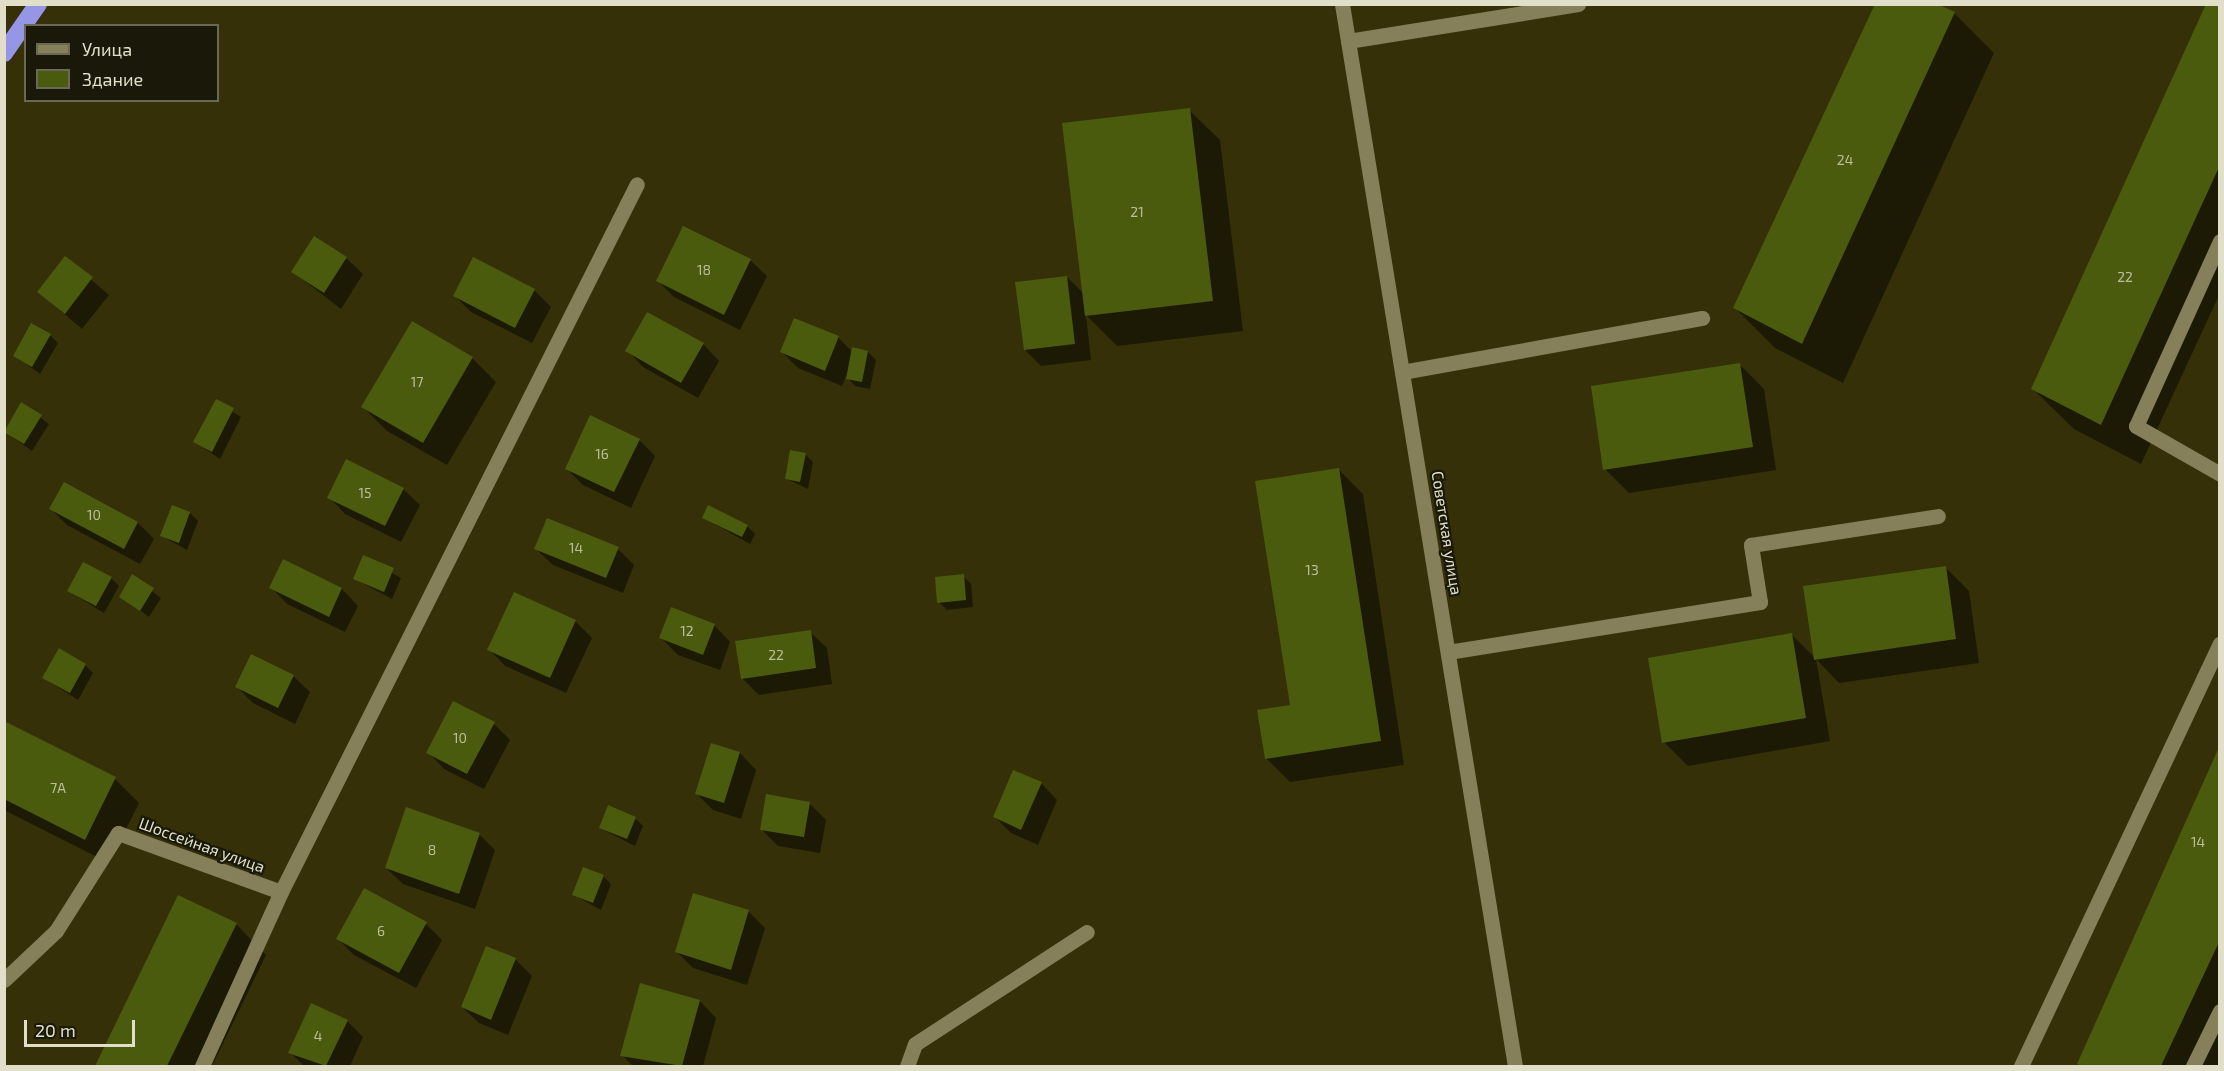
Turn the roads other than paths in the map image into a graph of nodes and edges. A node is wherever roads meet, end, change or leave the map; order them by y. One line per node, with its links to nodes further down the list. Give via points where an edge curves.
1 (38, 4): 5 (highway)
2 (1342, 4): 6 (street, Советская улица)
3 (1578, 4): 6 (street)
4 (24, 24): 7 (highway)
5 (24, 24)
6 (1348, 41): 11 (street, Советская улица)
7 (4, 53)
8 (637, 184): 16 (street)
9 (2220, 241): 12 (street, via 2136,426)
10 (1702, 318): 11 (street)
11 (1402, 372): 15 (street, Советская улица)
12 (2220, 474)
13 (1938, 516): 15 (street, via 1751,545 1760,602)
14 (2220, 644): 23 (street)
15 (1448, 652): 22 (street, Советская улица)
16 (281, 892): 18 (street, Шоссейная улица, via 118,833 56,931); 20 (street)
17 (1087, 932): 21 (street, via 915,1044)
18 (4, 980)
19 (2220, 1011): 24 (street)
20 (202, 1066)
21 (907, 1066)
22 (1515, 1066)
23 (2021, 1066)
24 (2193, 1066)

